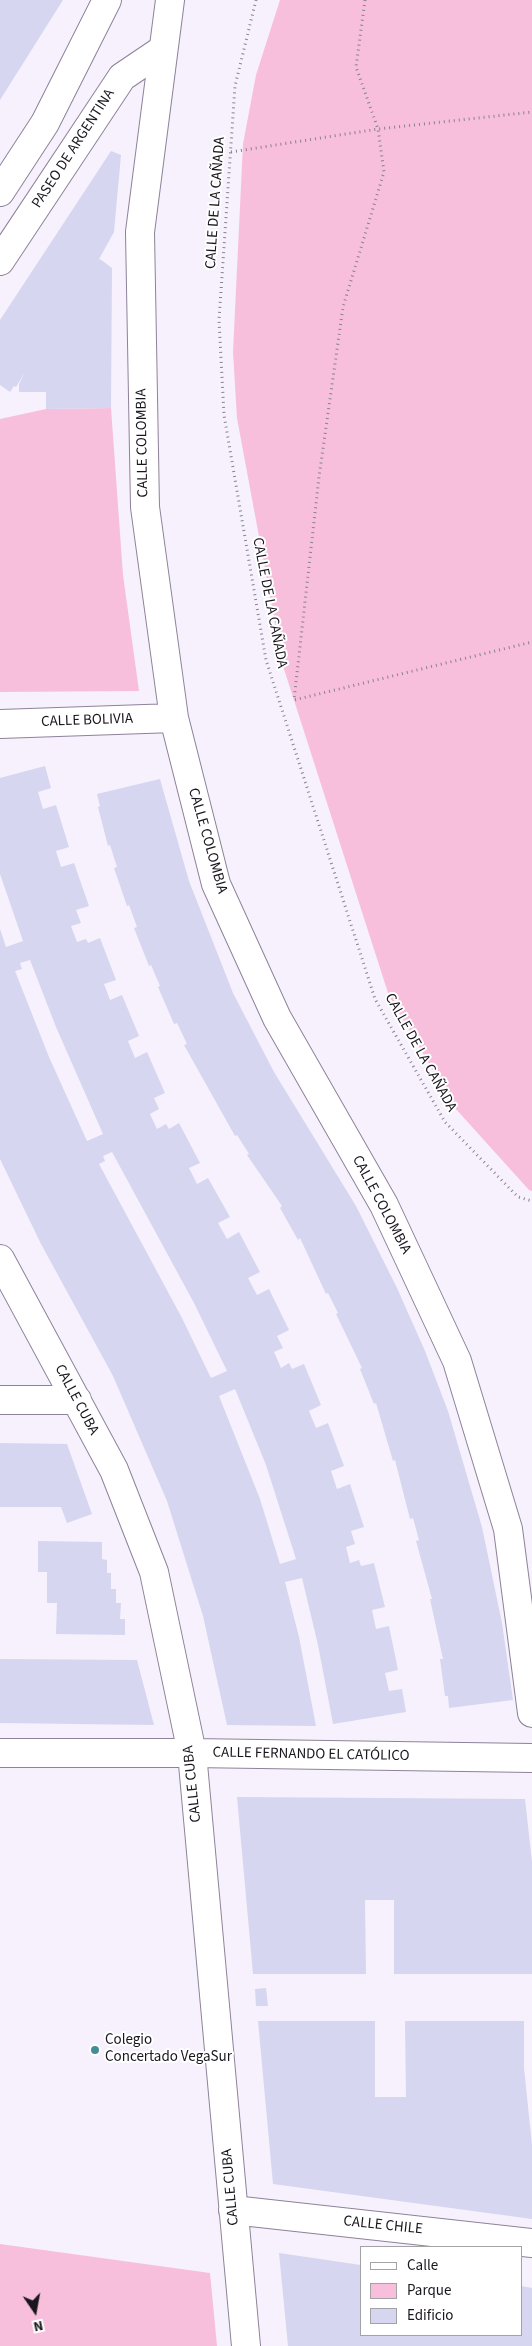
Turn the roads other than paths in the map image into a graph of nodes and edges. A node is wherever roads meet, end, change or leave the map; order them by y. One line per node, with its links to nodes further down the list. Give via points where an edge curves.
1 (107, 0): 4 (street, via 45,123)
2 (170, 0): 3 (street, CALLE COLOMBIA)
3 (162, 50): 5 (street, PASEO DE ARGENTINA, via 122,77); 6 (street, CALLE COLOMBIA, via 140,232 144,507)
4 (0, 192)
5 (0, 261)
6 (174, 718): 7 (street, CALLE BOLIVIA); 11 (street, CALLE COLOMBIA, via 216,884 277,1018 384,1205 457,1360 508,1529)
7 (0, 724)
8 (0, 1259): 10 (street, CALLE CUBA)
9 (0, 1400): 10 (street)
10 (77, 1400): 13 (street, CALLE CUBA, via 114,1470 154,1572)
11 (532, 1714)
12 (0, 1753): 13 (street, CALLE FERNANDO EL CATÓLICO)
13 (192, 1753): 14 (street, CALLE FERNANDO EL CATÓLICO); 15 (street, CALLE CUBA)
14 (532, 1758)
15 (233, 2210): 16 (street, CALLE CHILE); 17 (street, CALLE CUBA)
16 (532, 2243)
17 (246, 2346)

